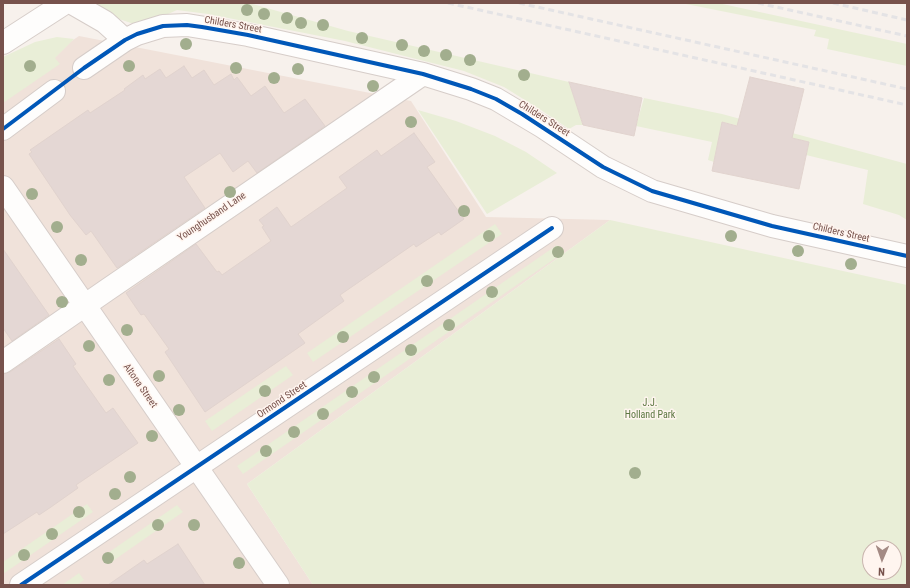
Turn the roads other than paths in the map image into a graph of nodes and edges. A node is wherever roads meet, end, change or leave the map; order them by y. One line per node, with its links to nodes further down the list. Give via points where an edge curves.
1 (65, 3): 4 (street)
2 (72, 3): 3 (street, via 106,22)
3 (125, 40): 5 (street, Childers Street); 6 (street, Childers Street, via 162,26 187,25 218,29)
4 (3, 43)
5 (84, 68)
6 (423, 74): 11 (street, Childers Street, via 496,99 603,167 652,191 772,226); 12 (street, Younghusband Lane)
7 (54, 91): 8 (street)
8 (3, 129)
9 (3, 187): 12 (street, Altona Street)
10 (552, 228): 14 (street, Ormond Street)
11 (907, 256)
12 (85, 306): 13 (street, Younghusband Lane); 14 (street, Altona Street)
13 (3, 362)
14 (198, 468): 15 (street, Ormond Street); 16 (street, Altona Street)
15 (21, 585)
16 (278, 585)

